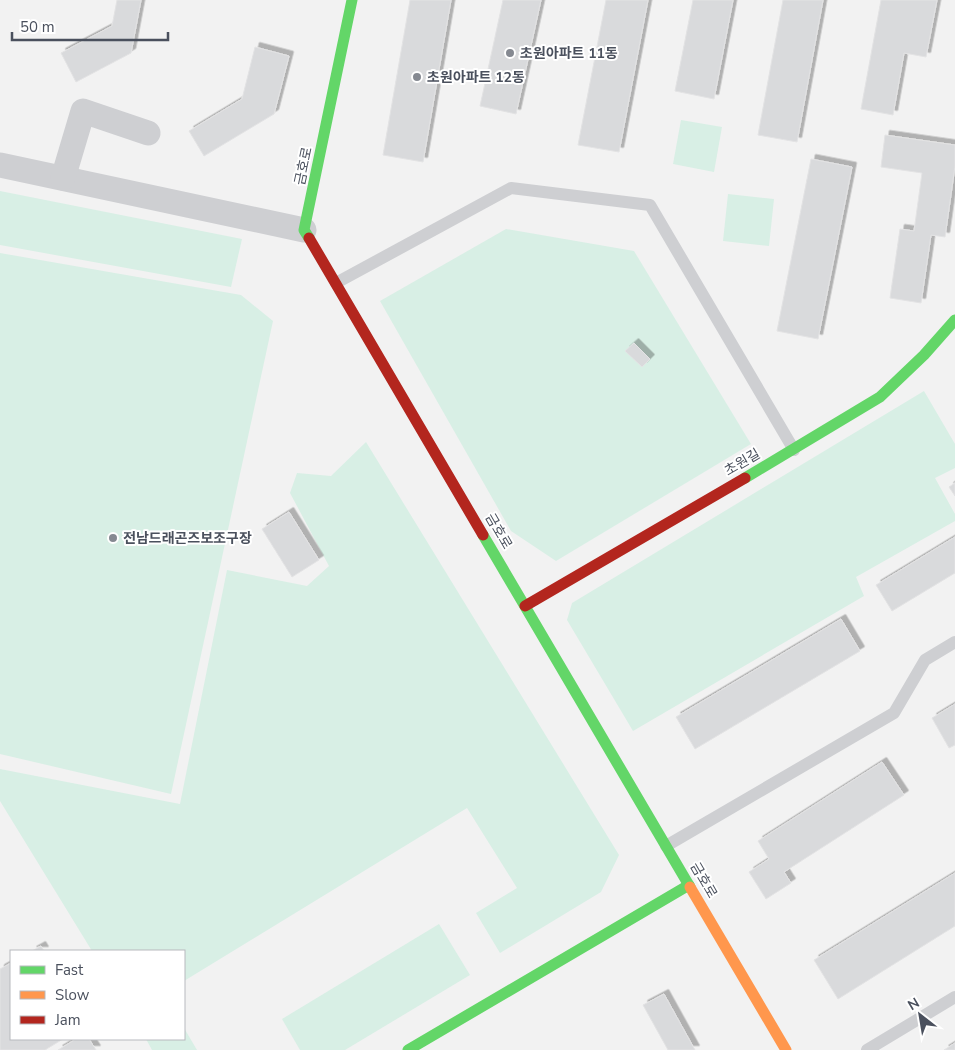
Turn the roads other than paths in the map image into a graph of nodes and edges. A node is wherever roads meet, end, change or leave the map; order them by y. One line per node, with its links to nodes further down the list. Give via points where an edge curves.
1 (352, 0): 5 (street, 금호로)
2 (148, 133): 4 (street, via 83,111)
3 (0, 165): 4 (street)
4 (63, 178): 5 (street)
5 (304, 230): 6 (street, 금호로)
6 (336, 283): 8 (lane, via 511,188 650,205); 9 (street, 금호로)
7 (955, 320): 8 (street, 초원길, via 880,397)
8 (794, 450): 9 (street, 초원길)
9 (525, 606): 11 (street, 금호로)
10 (955, 642): 11 (lane, via 925,660 894,713)
11 (666, 846): 12 (street, 금호로)
12 (689, 885): 14 (street); 15 (street, 금호로)
13 (955, 997): 16 (lane)
14 (408, 1050)
15 (786, 1050)
16 (867, 1050)

